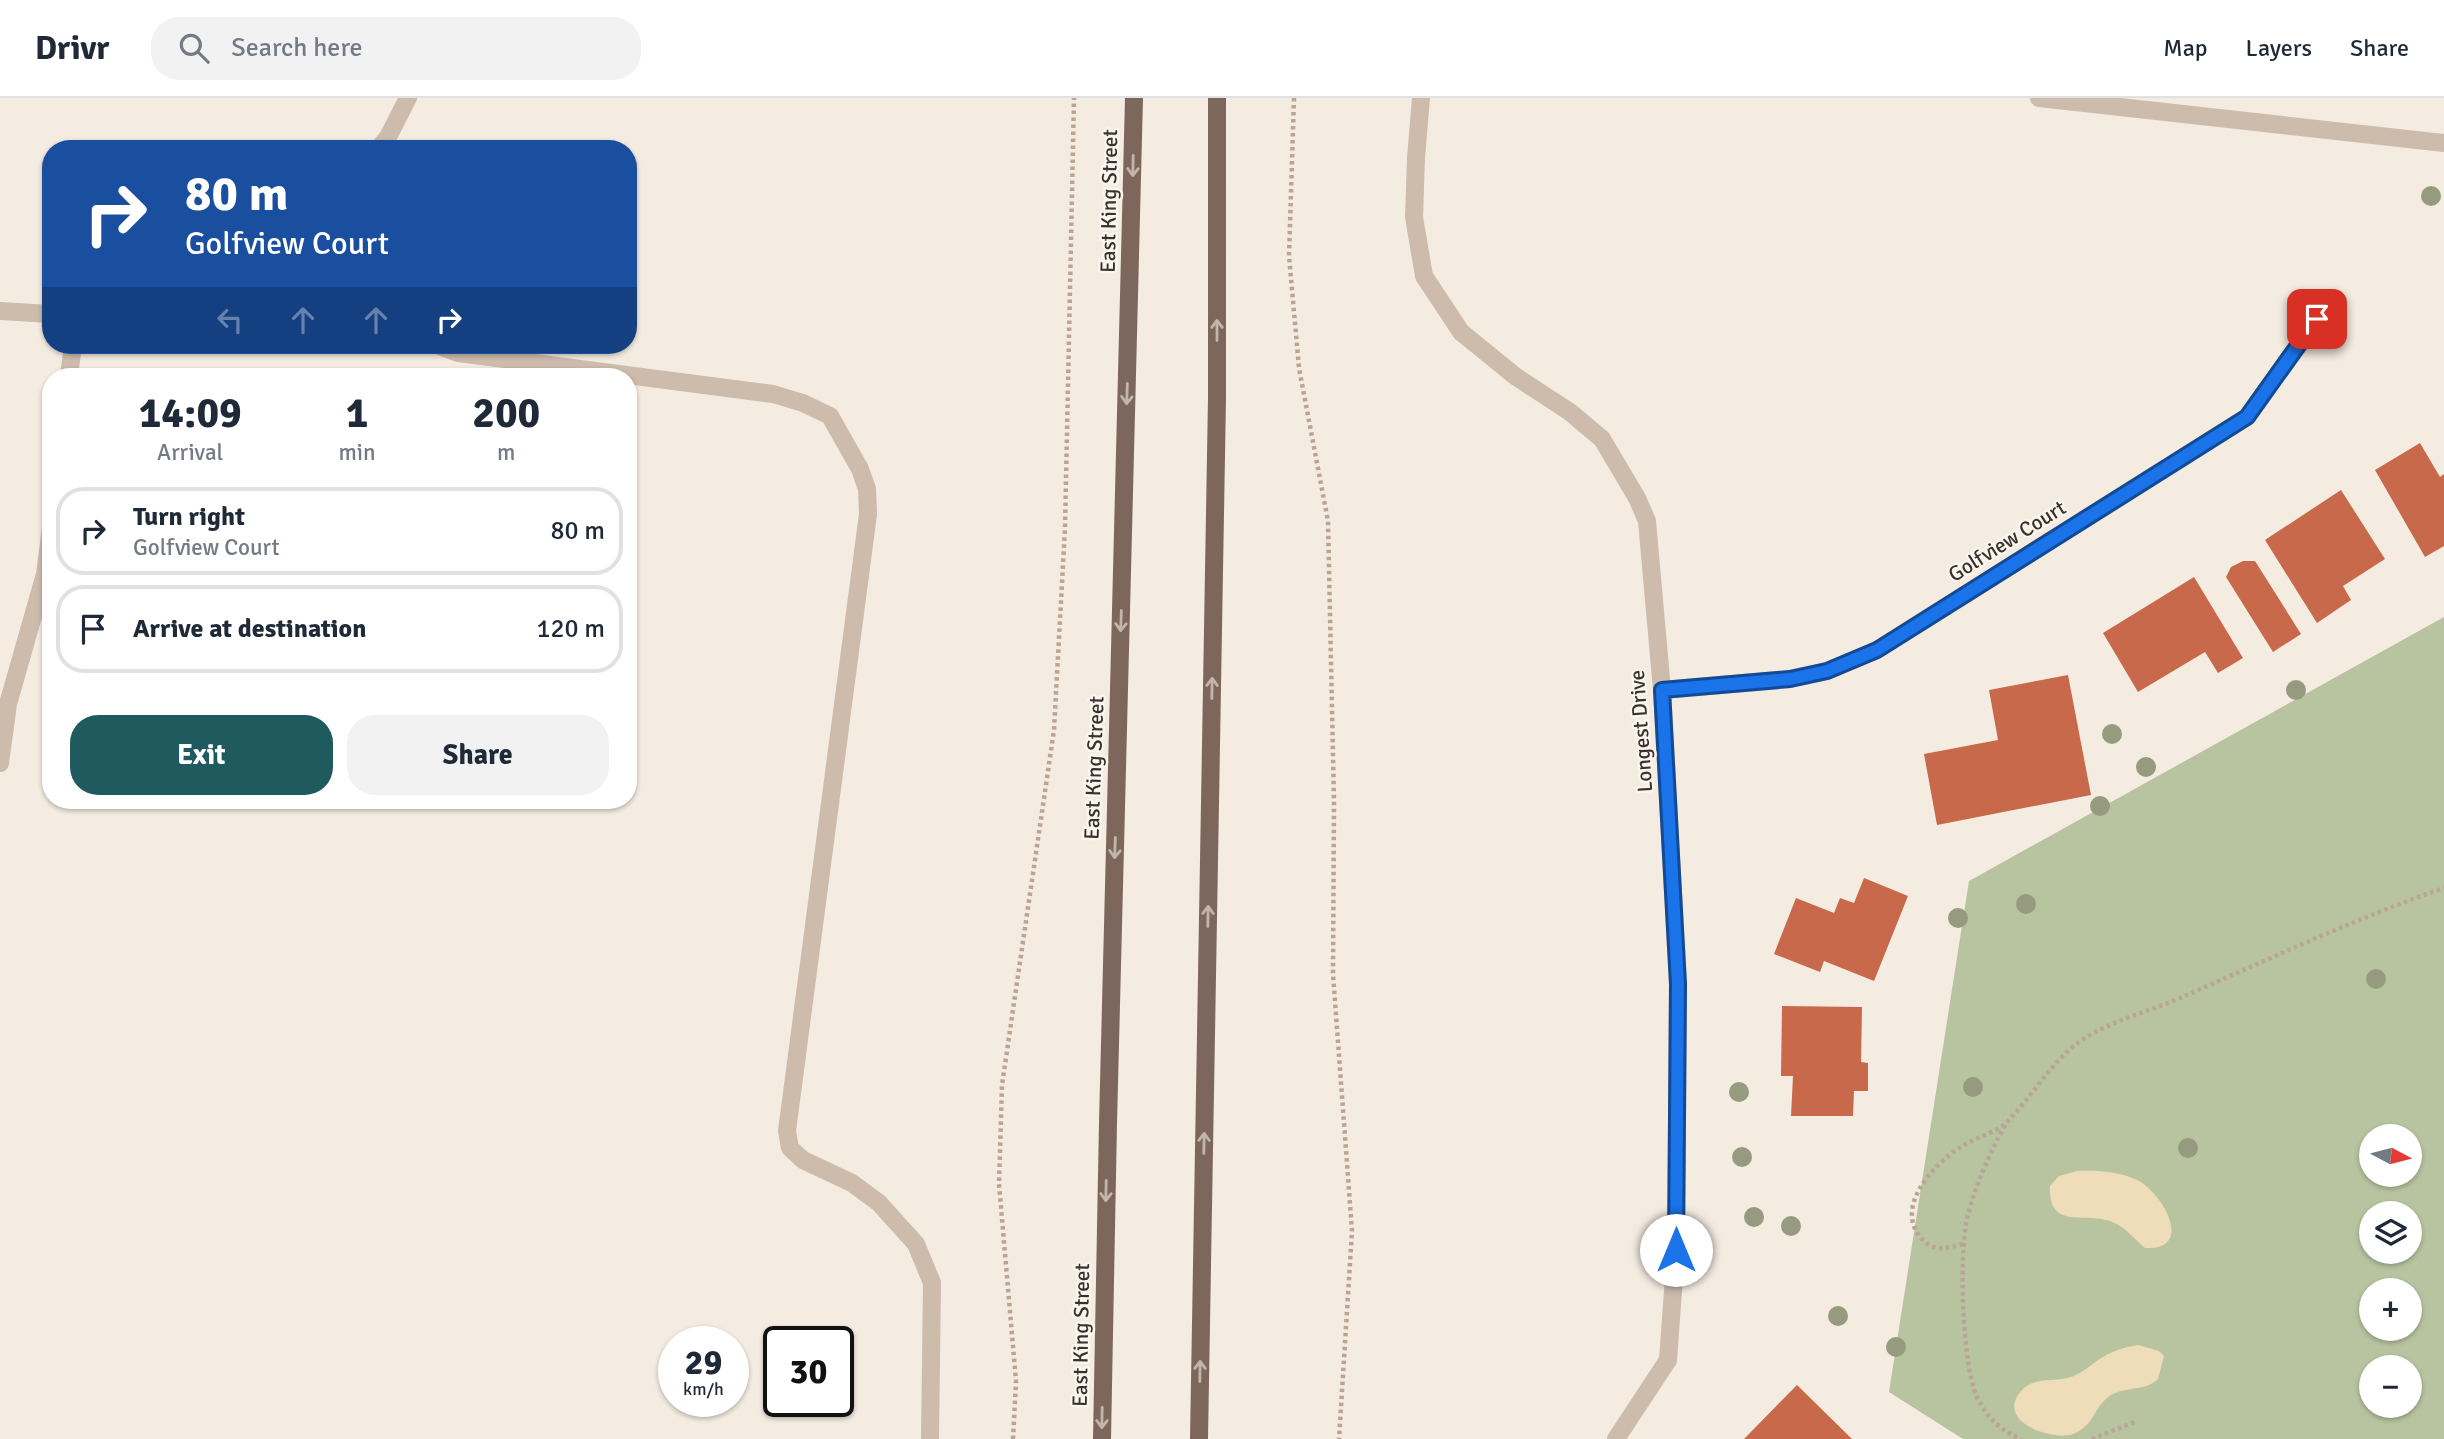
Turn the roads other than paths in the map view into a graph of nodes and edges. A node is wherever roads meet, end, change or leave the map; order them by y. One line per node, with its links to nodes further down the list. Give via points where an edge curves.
1 (408, 98): 6 (street)
2 (1134, 98): 18 (main road, East King Street, one-way to 18)
3 (1217, 98): 19 (main road, one-way to 3, via 1217,398)
4 (1422, 98): 15 (street, Longest Drive, via 1414,217 1423,276 1461,332 1602,439 1637,498 1647,520)
5 (2039, 98): 7 (street)
6 (386, 140)
7 (2444, 143)
8 (0, 311): 9 (street)
9 (42, 313)
10 (2317, 319): 15 (street, Golfview Court, via 2247,417 1877,650 1827,671 1790,679)
11 (466, 354): 12 (street)
12 (573, 368)
13 (637, 376): 17 (street, via 773,394 830,416 866,489 868,514 787,1131 790,1148 803,1160 852,1183 879,1203 916,1244 932,1283)
14 (42, 585): 16 (street, via 8,704)
15 (1662, 690): 20 (street, Longest Drive, via 1678,984 1676,1250 1668,1360)
16 (0, 763)
17 (930, 1439)
18 (1102, 1439)
19 (1199, 1439)
20 (1616, 1439)

